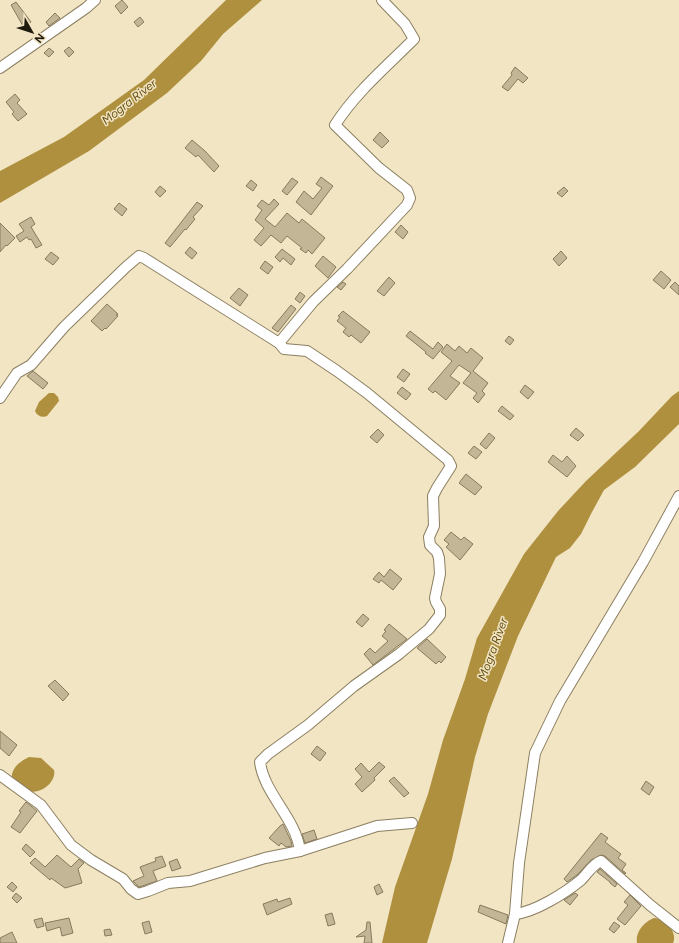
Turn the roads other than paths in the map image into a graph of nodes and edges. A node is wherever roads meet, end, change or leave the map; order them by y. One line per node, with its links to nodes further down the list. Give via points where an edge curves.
1 (95, 0): 3 (street)
2 (382, 0): 4 (street, via 406,24 414,38 366,85 335,126 406,190 410,198 407,205 348,269 313,302)
3 (0, 68)
4 (279, 343): 5 (street, via 139,256 64,327 30,364 17,373); 9 (street, via 284,349 307,351 337,371 442,454 452,466 433,496 434,526 429,537 430,545 439,558 440,574 435,598 440,614 429,629 399,654 354,686 260,762 267,783 292,826)
5 (0, 398)
6 (679, 496): 10 (street, via 560,701 535,753 519,862)
7 (0, 774): 9 (street, via 41,806 71,845 123,880 138,894 168,883 190,881 265,858)
8 (412, 823): 9 (street, via 377,826)
9 (300, 851)
10 (515, 914): 11 (street, via 523,913 557,897 601,861); 12 (street)
11 (679, 928)
12 (508, 943)

